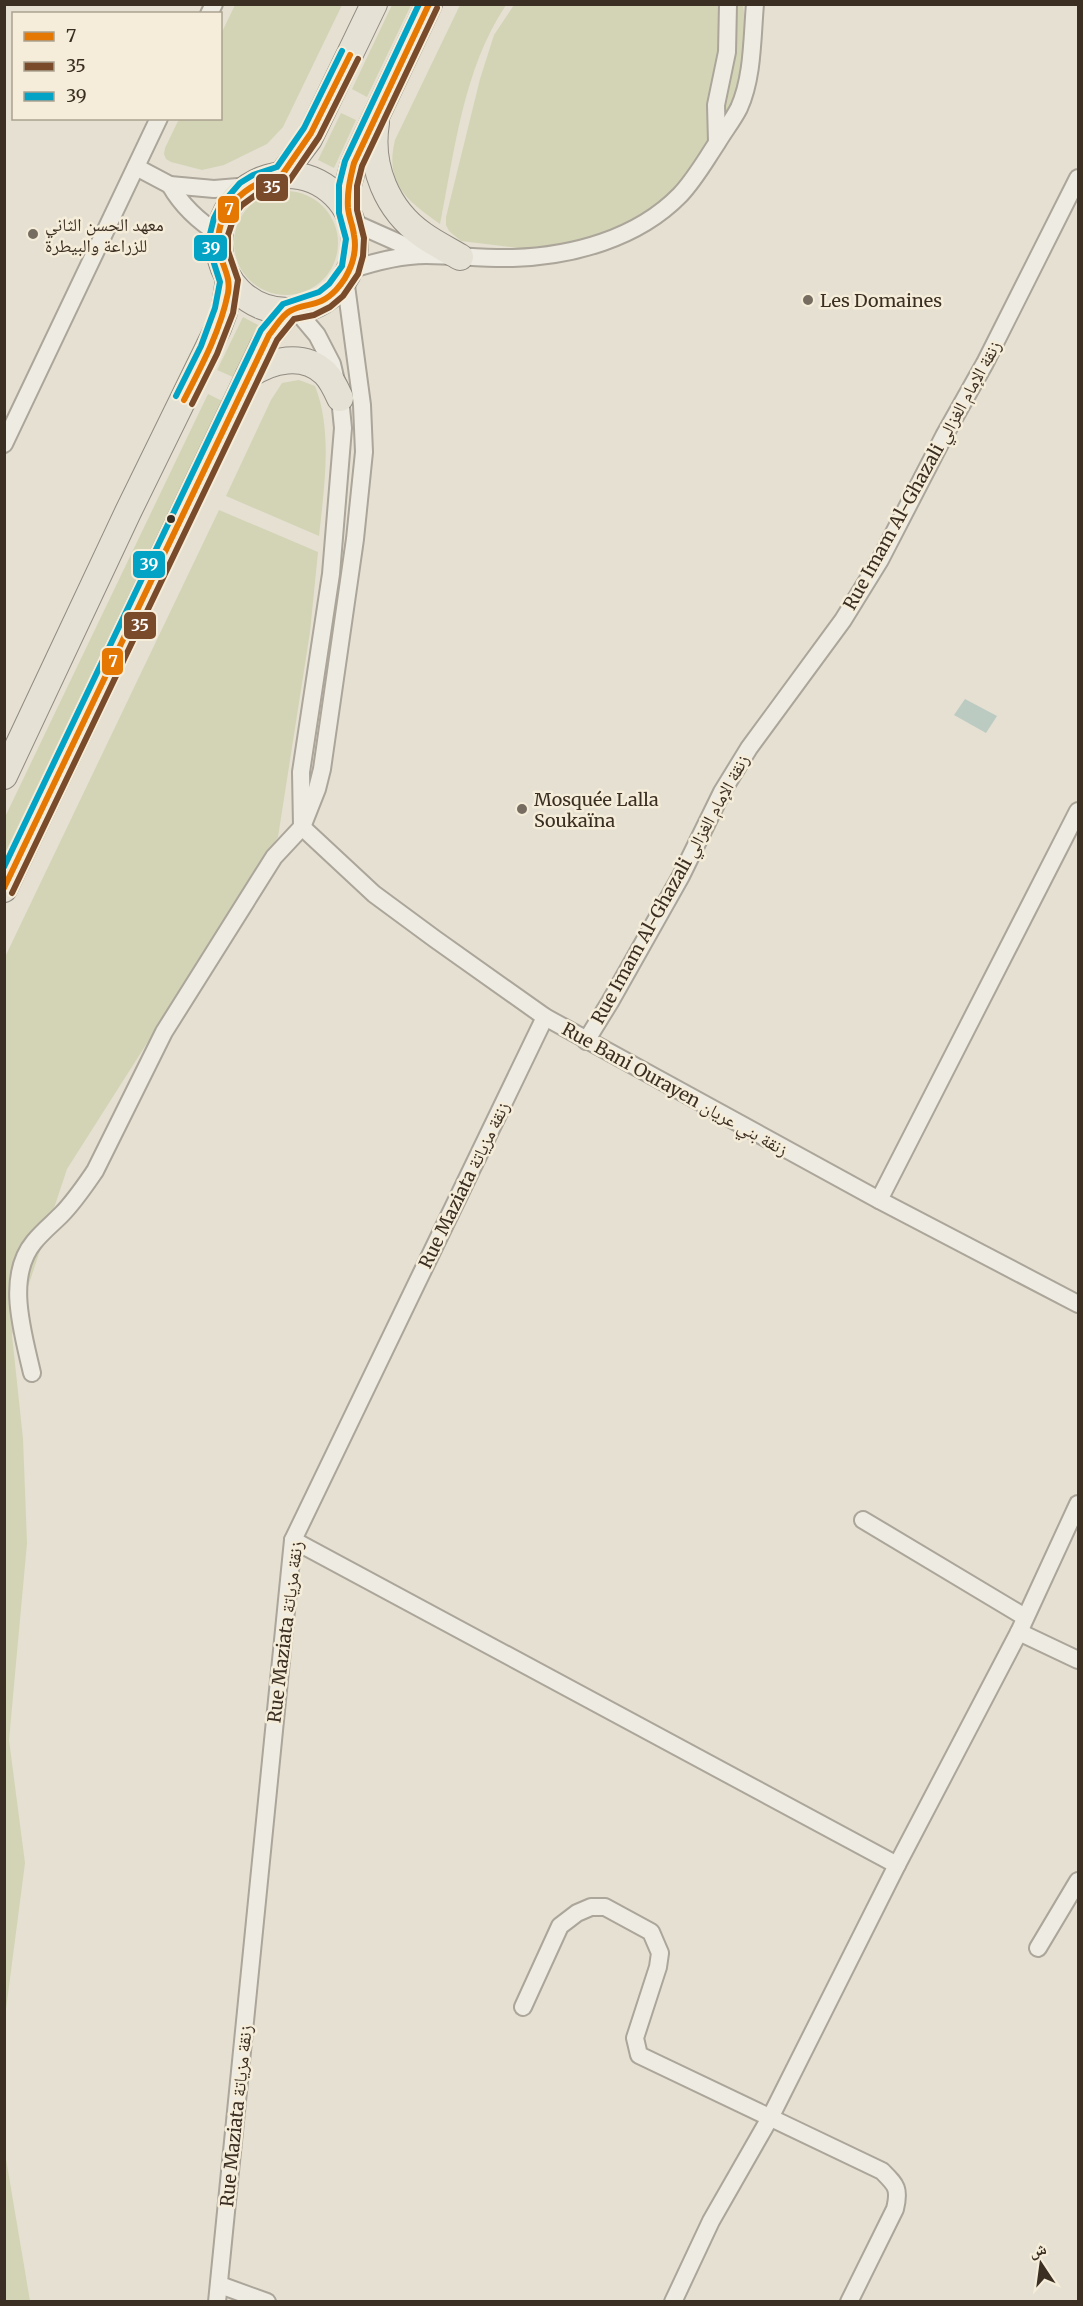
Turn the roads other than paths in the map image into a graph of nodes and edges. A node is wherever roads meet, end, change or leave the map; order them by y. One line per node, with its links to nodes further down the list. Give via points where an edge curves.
1 (374, 4): 9 (main road, via 309,139)
2 (429, 4): 5 (main road)
3 (728, 4): 7 (street, via 727,52 716,105)
4 (755, 4): 7 (street, via 749,71 739,108)
5 (378, 112): 13 (main road, via 348,185); 16 (main road, via 377,167 391,203 423,235)
6 (158, 120): 8 (street)
7 (717, 142): 16 (street, via 678,196 633,229 605,242 556,255)
8 (136, 167): 11 (street); 22 (street)
9 (282, 175): 12 (main road); 13 (main road, via 304,177 325,186 341,201)
10 (1078, 178): 28 (street, Rue Imam Al-Ghazali زنقة الإمام الغزالي, via 880,560 843,620 727,783 681,876)
11 (170, 185): 12 (street, via 214,189); 14 (street, via 194,217)
12 (250, 186): 14 (main road, via 224,215)
13 (350, 217): 15 (street); 17 (main road, via 355,238)
14 (219, 234): 18 (main road, via 220,257)
15 (424, 255): 16 (street); 17 (street, via 382,261)
16 (460, 257)
17 (348, 274): 19 (main road, via 324,300); 25 (street, via 362,405 361,491 322,770)
18 (229, 279): 19 (main road, via 254,304 277,311); 23 (main road, via 215,337)
19 (293, 310): 20 (main road, via 269,335); 21 (street, via 326,349)
20 (249, 375): 21 (main road, via 282,360 304,362 325,373); 26 (main road)
21 (340, 398): 25 (street, via 343,428 337,513 300,772)
22 (4, 444)
23 (4, 776)
24 (1078, 811): 29 (street)
25 (302, 827): 27 (street, Rue Bani Ourayen زنقة بني عريان, via 374,894); 31 (street, via 274,857 165,1032 95,1171 63,1213 33,1243 22,1264 18,1283 21,1321)
26 (4, 889)
27 (545, 1017): 28 (street, Rue Bani Ourayen زنقة بني عريان); 34 (street, Rue Maziata زنقة مزياتة)
28 (586, 1041): 29 (street, Rue Bani Ourayen زنقة بني عريان)
29 (879, 1200): 30 (street, Rue Bani Ourayen زنقة بني عريان)
30 (1078, 1304)
31 (32, 1373)
32 (1078, 1504): 35 (street)
33 (863, 1520): 35 (street)
34 (293, 1540): 37 (street); 42 (street, Rue Maziata زنقة مزياتة)
35 (1022, 1624): 36 (street); 37 (street)
36 (1078, 1660)
37 (897, 1865): 41 (street)
38 (1078, 1881): 39 (street)
39 (1038, 1948)
40 (523, 2007): 41 (street, via 560,1926 591,1907 606,1907 651,1932 660,1953 635,2038 639,2055)
41 (771, 2116): 44 (street, via 711,2221); 45 (street, via 882,2171 897,2186 895,2209)
42 (218, 2293): 43 (street)
43 (267, 2301)
44 (673, 2301)
45 (849, 2301)

